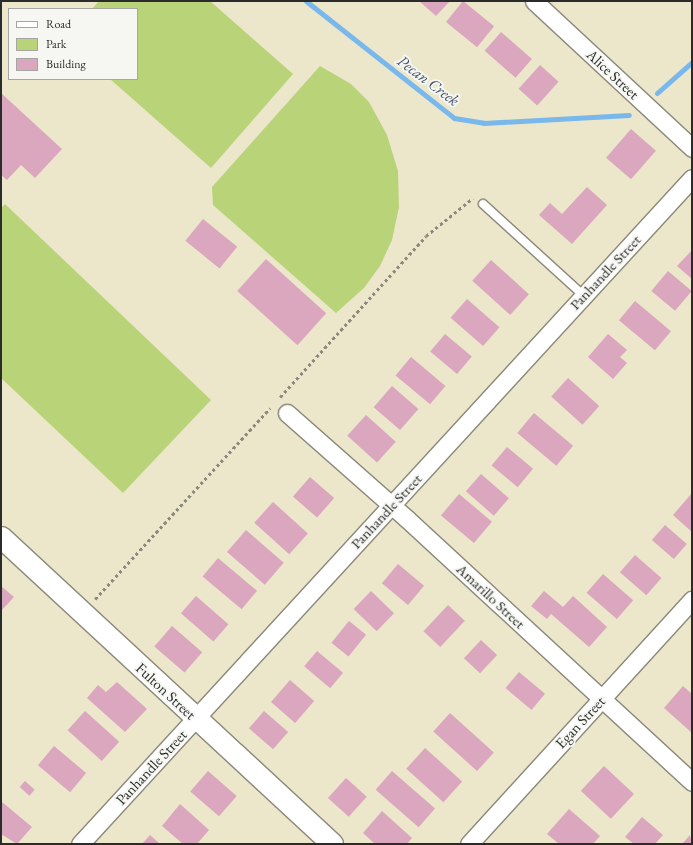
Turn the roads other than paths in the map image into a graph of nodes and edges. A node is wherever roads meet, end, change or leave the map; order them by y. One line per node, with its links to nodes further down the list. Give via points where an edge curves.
1 (534, 1): 2 (street, Alice Street)
2 (692, 148)
3 (692, 178): 5 (street, Panhandle Street)
4 (483, 204): 5 (lane)
5 (584, 296): 7 (street, Panhandle Street)
6 (287, 413): 7 (street, Amarillo Street)
7 (392, 505): 10 (street, Amarillo Street); 11 (street, Panhandle Street)
8 (1, 537): 11 (street, Fulton Street)
9 (692, 600): 10 (street, Egan Street)
10 (602, 698): 12 (street, Amarillo Street); 15 (street, Egan Street)
11 (196, 718): 13 (street, Panhandle Street); 14 (street, Fulton Street)
12 (692, 782)
13 (80, 844)
14 (332, 844)
15 (469, 844)

